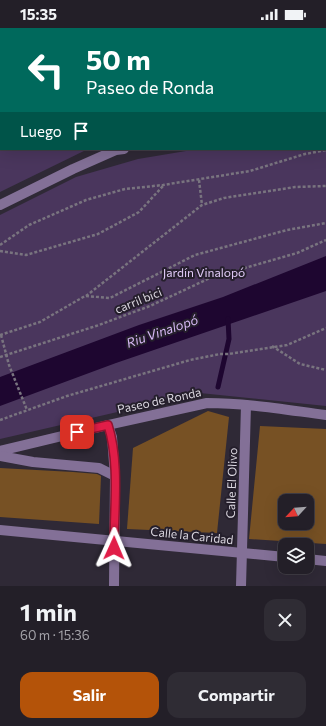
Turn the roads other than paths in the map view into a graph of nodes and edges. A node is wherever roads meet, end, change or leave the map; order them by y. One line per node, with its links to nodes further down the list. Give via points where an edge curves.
1 (117, 150): 2 (street)
2 (0, 205)
3 (246, 405): 4 (street, Paseo de Ronda); 5 (street, Paseo de Ronda, via 207,403); 11 (street, Calle El Olivo)
4 (326, 414)
5 (108, 425): 6 (street, Paseo de Ronda); 8 (street, via 112,437)
6 (0, 451)
7 (0, 456): 8 (street, via 99,468)
8 (115, 476): 10 (street)
9 (0, 530): 10 (street, Calle la Caridad)
10 (114, 540): 11 (street, Calle la Caridad); 15 (street)
11 (242, 553): 12 (street, Calle la Caridad); 16 (street, Calle El Olivo)
12 (278, 556)
13 (314, 560): 14 (street)
14 (326, 561)
15 (114, 586)
16 (241, 586)

